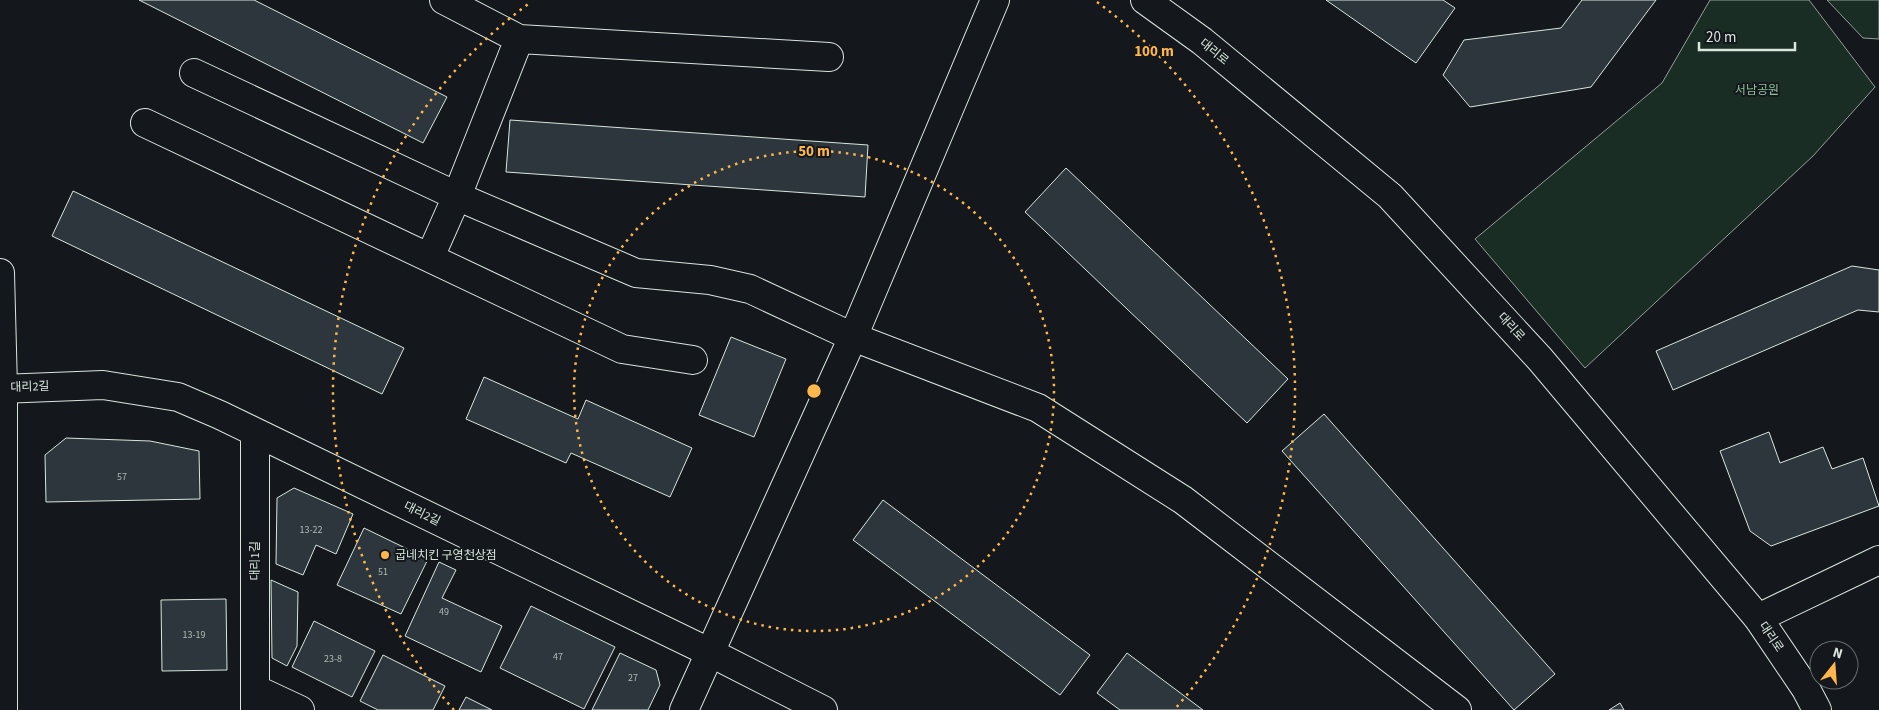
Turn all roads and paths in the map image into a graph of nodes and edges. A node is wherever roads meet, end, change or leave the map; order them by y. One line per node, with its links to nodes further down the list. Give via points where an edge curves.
1 (444, 0): 4 (street)
2 (995, 0): 11 (street)
3 (1145, 0): 16 (street, 대리로, via 1202,42 1390,196 1540,359)
4 (520, 39): 5 (street); 8 (street)
5 (829, 57)
6 (194, 73): 8 (street)
7 (145, 123): 9 (street)
8 (457, 196): 9 (street); 11 (street, via 636,273 710,280 750,289)
9 (430, 257): 12 (street, via 622,349)
10 (0, 273): 13 (street)
11 (853, 337): 17 (street); 23 (street, via 1038,408 1183,500)
12 (693, 360)
13 (2, 388): 14 (street, 대리2길, via 103,385 178,396); 19 (street)
14 (255, 433): 17 (street, 대리2길); 18 (street, 대리1길)
15 (1879, 560): 16 (street)
16 (1758, 618): 24 (street, 대리로)
17 (711, 653): 21 (street); 22 (street, 대리2길)
18 (255, 699): 20 (street, 대리1길)
19 (3, 710)
20 (300, 710)
21 (684, 710)
22 (823, 710)
23 (1457, 710)
24 (1817, 710)

